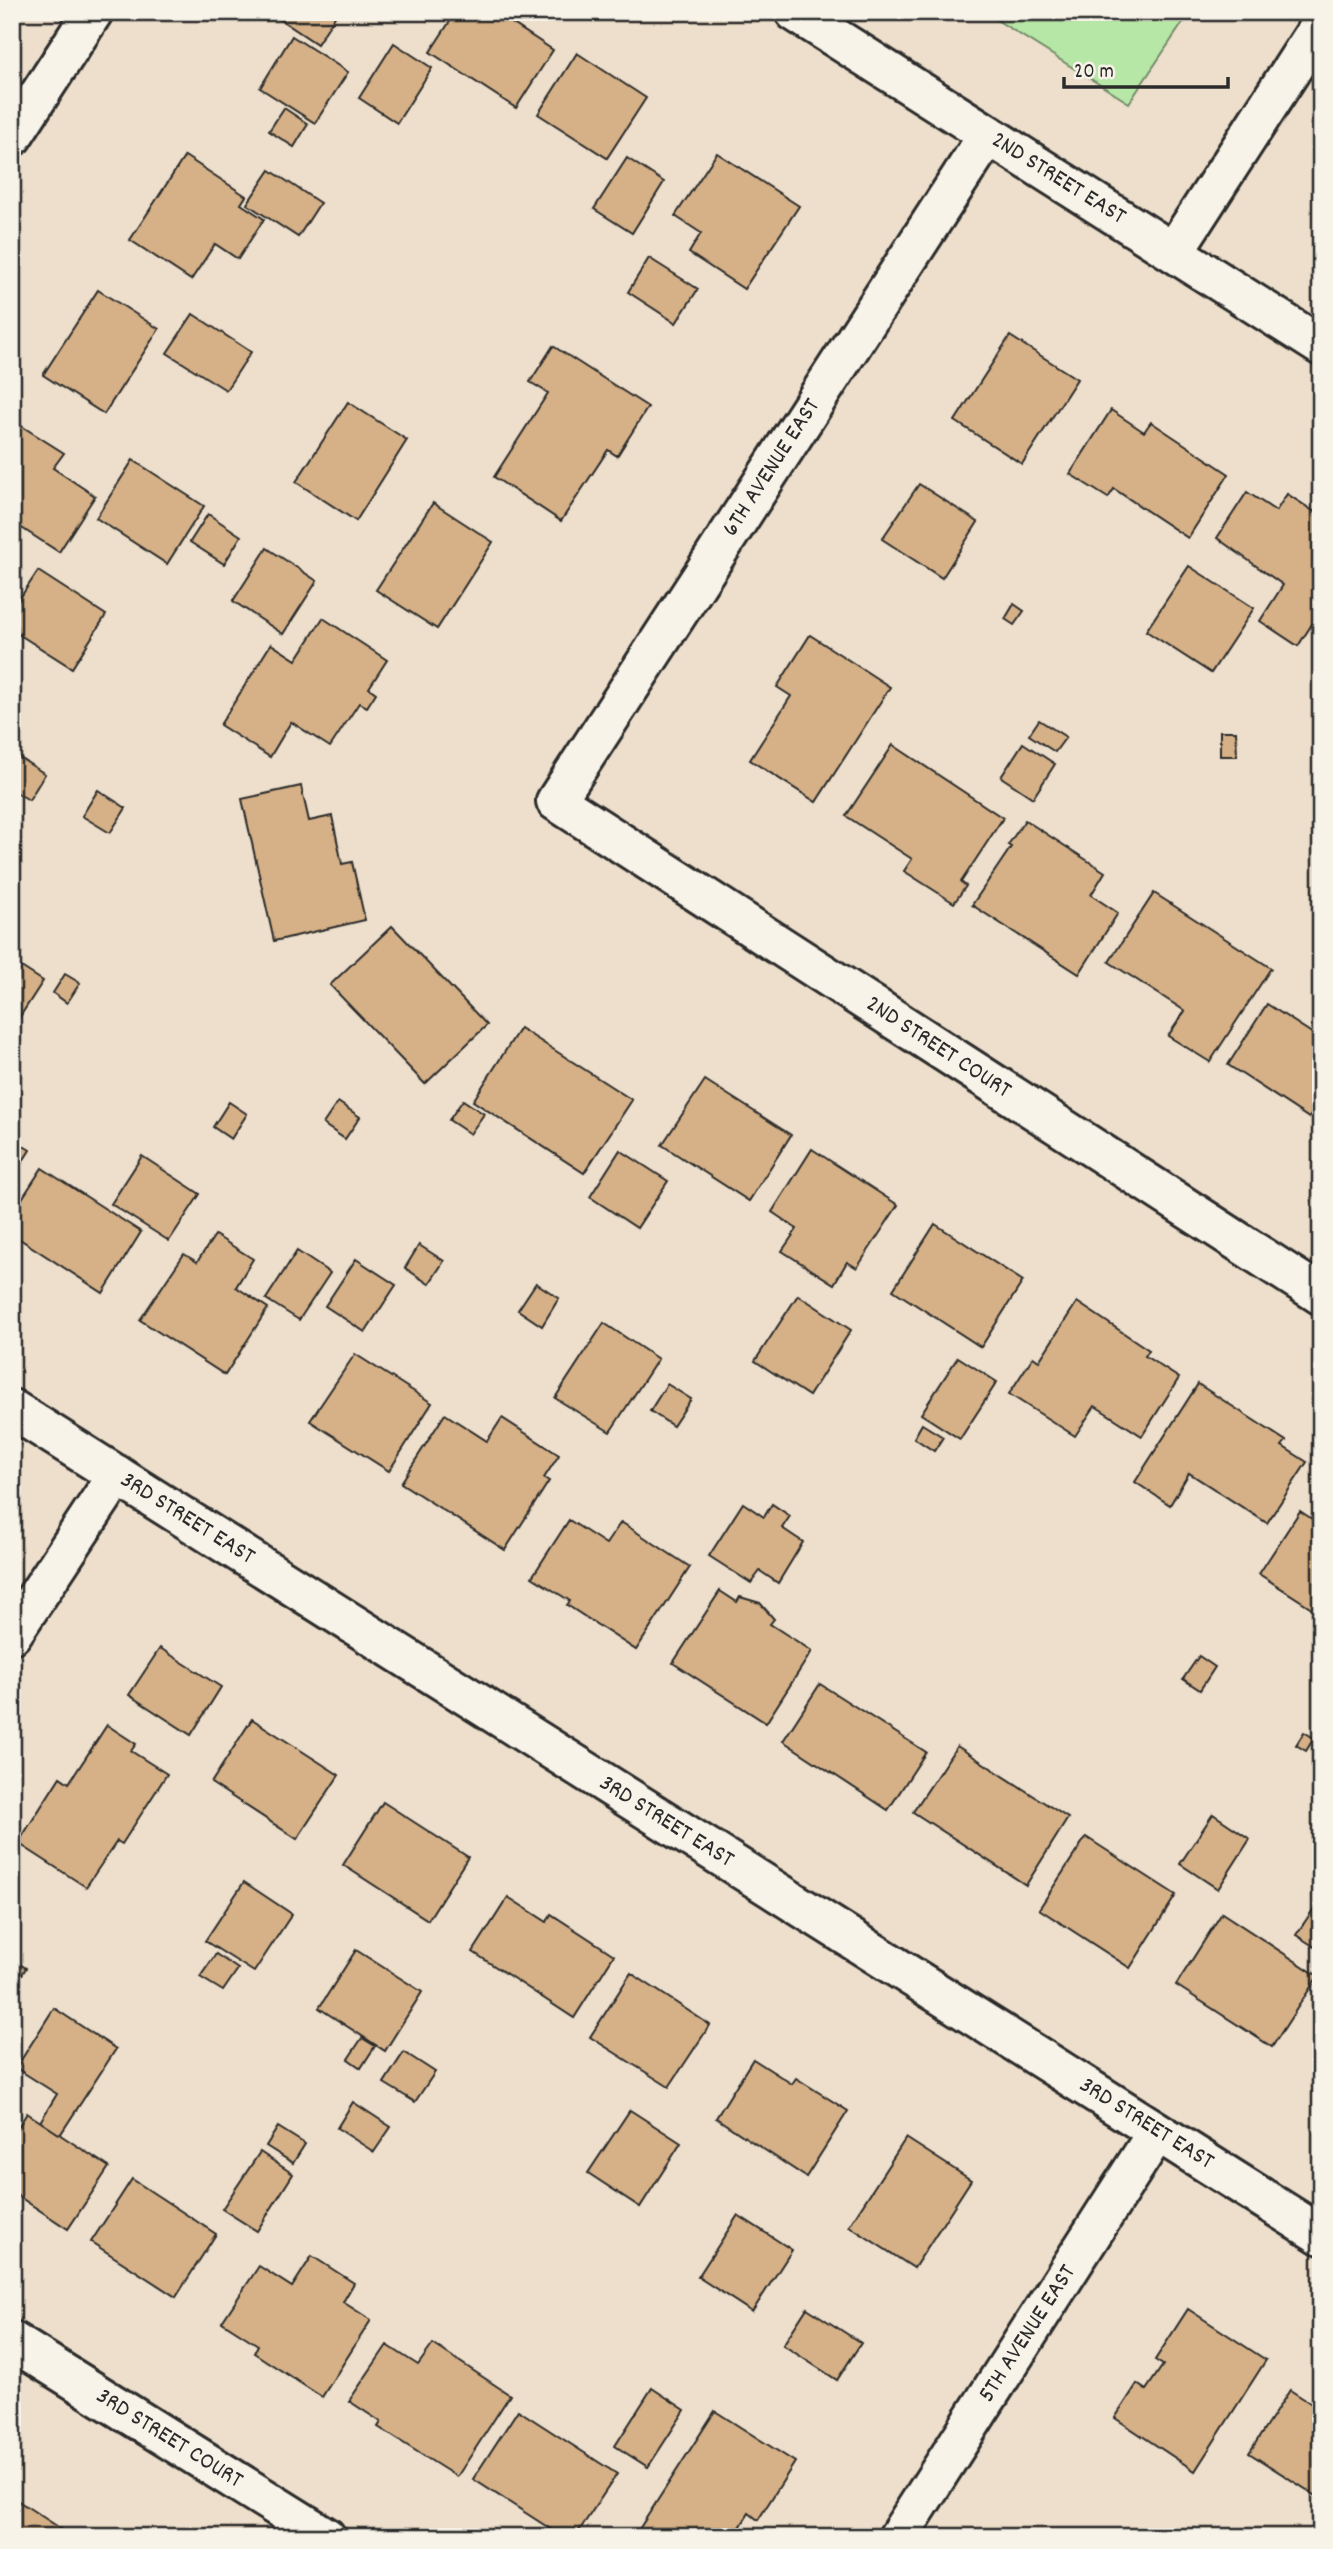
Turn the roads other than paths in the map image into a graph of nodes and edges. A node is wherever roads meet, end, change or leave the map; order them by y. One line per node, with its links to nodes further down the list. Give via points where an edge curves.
1 (93, 12): 5 (street)
2 (795, 12): 4 (street, 2ND STREET EAST)
3 (1321, 24): 6 (street)
4 (988, 135): 6 (street, 2ND STREET EAST); 8 (street, 6TH AVENUE EAST)
5 (12, 137)
6 (1174, 251): 7 (street, 2ND STREET EAST)
7 (1321, 346)
8 (556, 801): 9 (street, 2ND STREET COURT)
9 (1321, 1295)
10 (12, 1409): 11 (street, 3RD STREET EAST)
11 (117, 1475): 12 (street); 13 (street, 3RD STREET EAST)
12 (12, 1634)
13 (1157, 2132): 14 (street, 3RD STREET EAST); 17 (street, 5TH AVENUE EAST)
14 (1321, 2235)
15 (12, 2341): 16 (street, 3RD STREET COURT)
16 (326, 2537)
17 (898, 2537)

